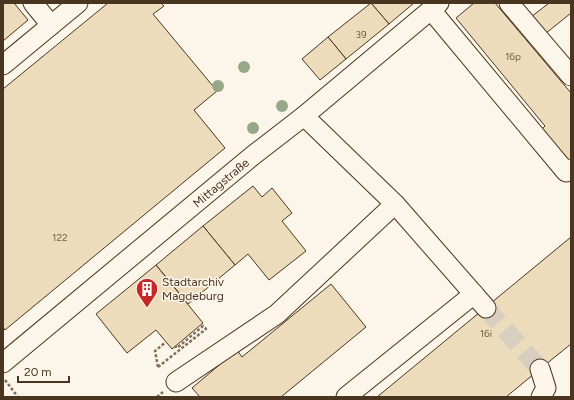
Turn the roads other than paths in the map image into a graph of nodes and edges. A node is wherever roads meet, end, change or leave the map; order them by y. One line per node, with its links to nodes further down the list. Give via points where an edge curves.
1 (33, 3): 5 (street)
2 (78, 3): 5 (street)
3 (509, 3): 7 (street)
4 (435, 6): 8 (street, Mittagstraße); 9 (street, via 566,172)
5 (51, 25): 6 (street)
6 (3, 64)
7 (571, 76)
8 (304, 116): 10 (street); 11 (street, Mittagstraße)
9 (571, 169)
10 (395, 204): 13 (street, via 277,314); 14 (street, via 480,301)
11 (3, 363)
12 (540, 369): 15 (street, via 546,388)
13 (176, 382)
14 (346, 397)
15 (541, 397)

